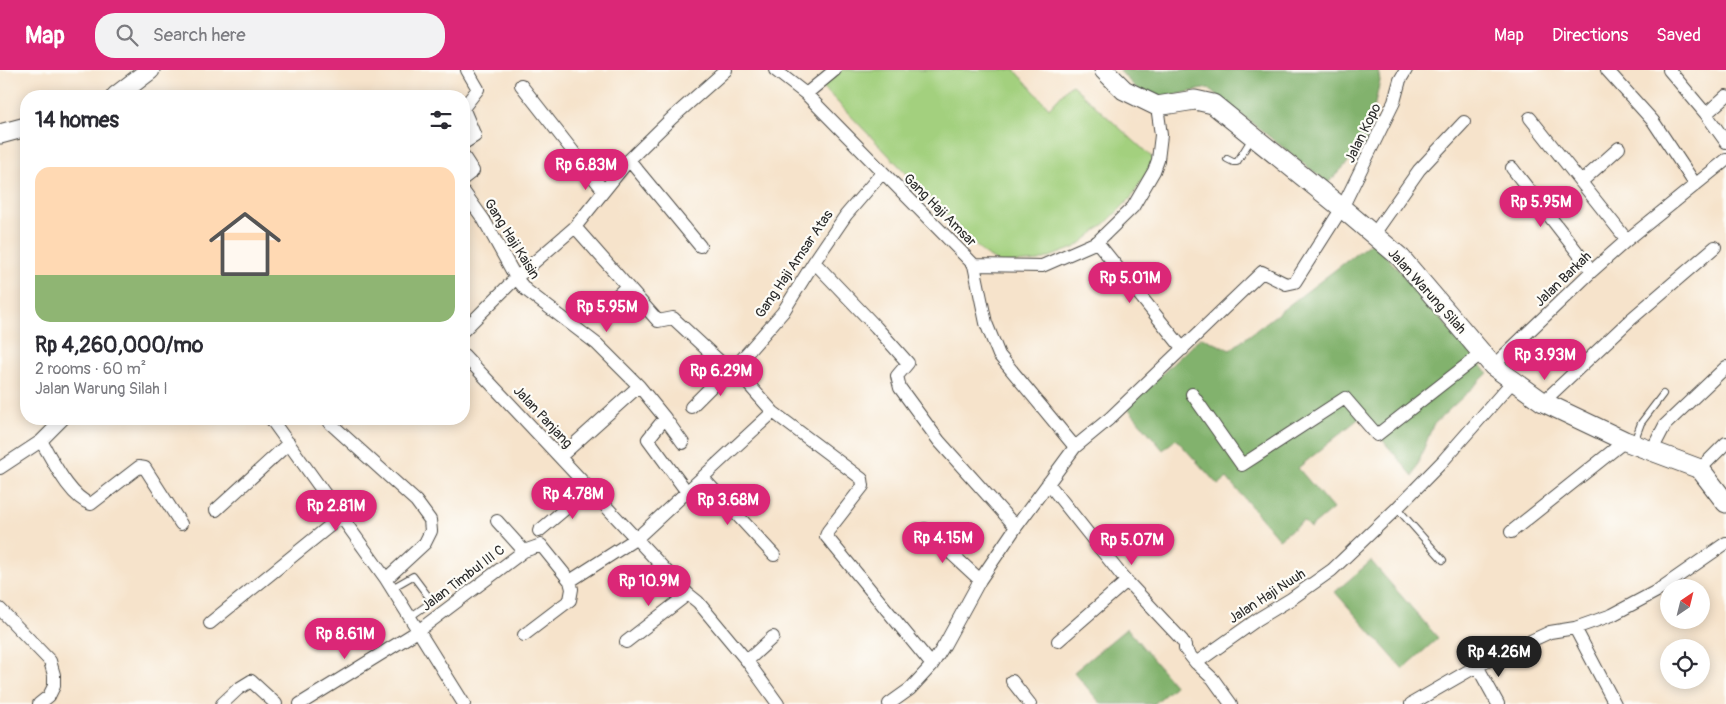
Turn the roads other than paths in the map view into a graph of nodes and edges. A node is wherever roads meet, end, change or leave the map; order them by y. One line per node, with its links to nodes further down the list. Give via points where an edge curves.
1 (467, 70): 14 (street, via 478,89)
2 (726, 70): 27 (street)
3 (775, 70): 12 (street, Gang Haji Amsar)
4 (835, 70): 12 (street)
5 (1104, 70): 15 (street, via 1124,90)
6 (1406, 70): 35 (street, Jalan Kopo, via 1394,102)
7 (1607, 70): 32 (street, via 1653,121)
8 (1669, 70): 16 (street)
9 (139, 73): 11 (street)
10 (521, 85): 33 (street)
11 (122, 90)
12 (806, 94): 30 (street, Gang Haji Amsar)
13 (1726, 96): 16 (street)
14 (470, 100)
15 (1157, 106): 22 (street, Jalan Warung Silah, via 1195,100 1213,104); 39 (street, via 1161,135 1154,171 1134,207)
16 (1706, 114): 24 (street)
17 (1530, 118): 31 (street)
18 (1464, 122): 37 (street, via 1430,157)
19 (470, 123): 23 (street, via 475,136)
20 (20, 129): 21 (street)
21 (0, 134)
22 (1254, 136): 26 (lane, via 1237,162); 35 (street, Jalan Warung Silah)
23 (470, 139)
24 (1726, 142)
25 (1619, 148): 31 (street)
26 (1227, 159)
27 (629, 160): 33 (street); 40 (street)
28 (1726, 160): 32 (street, Jalan Barkah)
29 (1512, 168): 44 (street)
30 (882, 173): 42 (street, Gang Haji Amsar Atas, via 846,215); 43 (street, Gang Haji Amsar)
31 (1581, 182): 38 (street)
32 (1695, 184): 38 (street, Jalan Barkah)
33 (604, 191): 36 (street)
34 (470, 200): 45 (street, Gang Haji Kaisin)
35 (1342, 208): 37 (street, Jalan Warung Silah); 49 (street, Jalan Kopo, via 1295,282 1286,284 1262,272)
36 (575, 227): 45 (street); 46 (street)
37 (1374, 234): 50 (street, Jalan Warung Silah, via 1401,258)
38 (1627, 240): 44 (street, Jalan Barkah)
39 (1097, 242): 43 (street, via 1042,266); 49 (street)
40 (700, 246)
41 (1715, 247): 58 (street)
42 (814, 262): 53 (street, Gang Haji Amsar Atas, via 783,312); 85 (street, via 908,363 897,376 900,388 939,441)
43 (974, 265): 70 (street, Gang Haji Amsar, via 986,323 999,355)
44 (1592, 271): 50 (street, Jalan Barkah)
45 (516, 278): 48 (street); 55 (street, Gang Haji Kaisin, via 526,290 597,344)
46 (627, 286): 47 (street); 53 (street, via 658,321 673,318)
47 (610, 302)
48 (470, 324)
49 (1183, 349): 70 (street)
50 (1487, 360): 54 (street, Jalan Warung Silah); 56 (street, Jalan Barkah, via 1377,435 1345,398 1242,465)
51 (470, 361): 72 (street, Jalan Panjang)
52 (1726, 367): 71 (street, via 1665,425)
53 (734, 371): 59 (street, Gang Haji Amsar Atas, via 712,386); 60 (street)
54 (1513, 381): 58 (street, Jalan Warung Silah); 80 (street, Jalan Haji Nuuh)
55 (639, 386): 61 (street, Gang Haji Kaisin); 72 (street)
56 (1192, 394)
57 (1663, 394): 68 (lane)
58 (1543, 402): 68 (street, Jalan Warung Silah)
59 (691, 407)
60 (773, 412): 75 (street); 110 (street, via 862,480 863,486 826,536)
61 (665, 418): 67 (street, Gang Haji Kaisin); 78 (street, via 648,439)
62 (57, 425): 65 (street)
63 (278, 425): 66 (street)
64 (332, 425): 97 (street, via 416,501 430,520 431,531 425,543)
65 (41, 441): 73 (street); 84 (street, via 77,497 85,502 91,504 139,467 145,468)
66 (289, 443): 81 (street); 82 (street)
67 (683, 443)
68 (1629, 443): 71 (street, Jalan Warung Silah); 88 (street)
69 (1726, 443): 74 (street)
70 (1075, 447): 76 (street)
71 (1652, 450): 74 (street, Jalan Warung Silah)
72 (560, 457): 77 (street, Jalan Panjang)
73 (0, 468)
74 (1700, 469): 79 (street)
75 (703, 478): 78 (street); 92 (street)
76 (1048, 483): 85 (street); 96 (street)
77 (590, 488): 87 (street); 89 (street, Jalan Panjang)
78 (687, 492): 89 (street)
79 (1726, 503)
80 (1397, 508): 93 (lane); 109 (street, Jalan Haji Nuuh, via 1332,570)
81 (216, 510)
82 (342, 516): 97 (street); 101 (street)
83 (498, 521): 91 (street)
84 (181, 524)
85 (1016, 527): 95 (street)
86 (925, 529): 95 (street)
87 (538, 531)
88 (1511, 532)
89 (637, 538): 94 (street); 98 (street, Jalan Panjang)
90 (1726, 543): 102 (street, via 1657,592 1612,615)
91 (524, 551): 94 (street, Jalan Timbul III C, via 541,545); 103 (street, Jalan Timbul III C)
92 (774, 555)
93 (1443, 560)
94 (570, 580): 104 (street, via 570,600)
95 (980, 580): 110 (street)
96 (1127, 581): 106 (street); 109 (street, via 1182,640)
97 (389, 584): 100 (street); 100 (lane, via 413,576 431,600)
98 (688, 594): 107 (street); 108 (street, Jalan Panjang)
99 (0, 609): 115 (street, via 50,660 54,686 49,696)
100 (410, 617): 103 (street)
101 (210, 623)
102 (1575, 628): 111 (street, via 1550,632); 113 (street)
103 (418, 631): 118 (street, Jalan Timbul III C); 119 (street)
104 (524, 635)
105 (773, 636): 108 (street)
106 (1058, 641)
107 (626, 642)
108 (747, 661): 120 (street, Jalan Panjang)
109 (1196, 663): 114 (street, via 1213,678)
110 (932, 665): 121 (street, via 910,689)
111 (1476, 666): 123 (street); 124 (street)
112 (1012, 681): 122 (street)
113 (1610, 702)
114 (1229, 703)
115 (39, 704)
116 (222, 704): 117 (street, via 250,681)
117 (276, 704)
118 (300, 704)
119 (464, 704)
120 (778, 704)
121 (888, 704)
122 (1030, 704)
123 (1411, 704)
124 (1498, 704)

